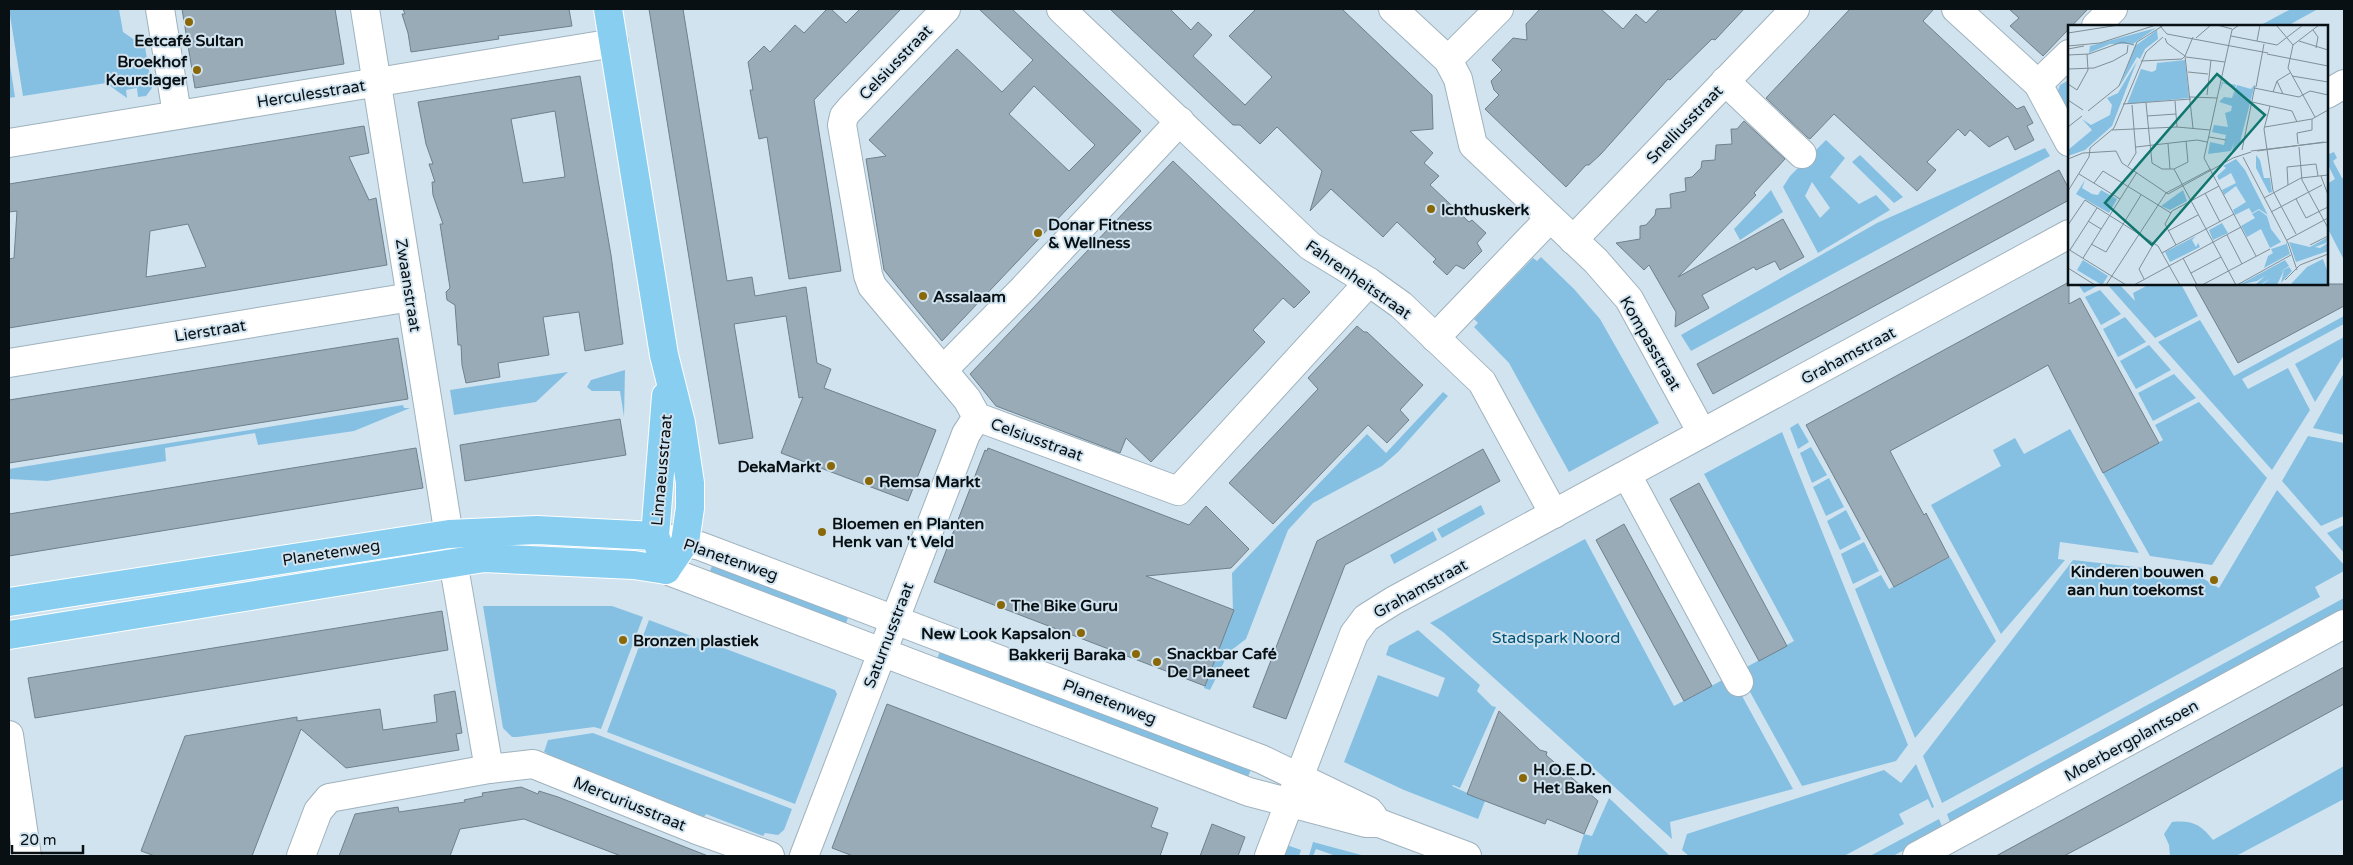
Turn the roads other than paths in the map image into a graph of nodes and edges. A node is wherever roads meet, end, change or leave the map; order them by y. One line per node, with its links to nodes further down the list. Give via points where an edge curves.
1 (160, 9): 20 (street)
2 (365, 9): 16 (street, Zwaanstraat)
3 (608, 9): 12 (main road, Linnaeusstraat)
4 (946, 9): 32 (street, Celsiusstraat, via 850,109 842,125 872,286)
5 (1061, 9): 21 (street, Fahrenheitstraat)
6 (1393, 9): 14 (street, Kompasstraat)
7 (1499, 9): 14 (street)
8 (1795, 9): 15 (street, Snelliusstraat)
9 (1956, 9): 17 (street)
10 (2113, 9): 11 (street)
11 (2097, 25)
12 (614, 43): 16 (street, Herculesstraat); 33 (main road, Linnaeusstraat)
13 (2068, 55): 17 (street)
14 (1448, 60): 25 (street, Kompasstraat, via 1458,80 1473,145)
15 (1725, 81): 24 (street); 27 (street, Snelliusstraat)
16 (378, 82): 20 (street, Herculesstraat); 29 (street, Zwaanstraat)
17 (2038, 84): 22 (street)
18 (2344, 84): 19 (street)
19 (2328, 93)
20 (177, 114): 23 (street, Herculesstraat)
21 (1180, 121): 28 (street, Fahrenheitstraat, via 1310,246); 32 (street)
22 (2068, 140)
23 (9, 143)
24 (1802, 154)
25 (1550, 218): 27 (street, Kompasstraat); 30 (street)
26 (2068, 235): 35 (street, Grahamstraat)
27 (1573, 240): 35 (street, Kompasstraat, via 1629,299)
28 (1369, 282): 30 (street, Fahrenheitstraat, via 1401,305); 34 (street, Celsiusstraat, via 1178,491)
29 (411, 297): 31 (street, Lierstraat); 38 (street, Zwaanstraat)
30 (1435, 338): 37 (street, Fahrenheitstraat, via 1482,382)
31 (9, 363)
32 (943, 370): 34 (street, Celsiusstraat)
33 (668, 374): 39 (main road, Linnaeusstraat); 40 (main road, Linnaeusstraat, via 681,423 690,483)
34 (977, 416): 44 (street, Saturnusstraat, via 966,434)
35 (1702, 433): 36 (street, Grahamstraat)
36 (1627, 474): 37 (street, Grahamstraat); 48 (street)
37 (1554, 514): 51 (street, Grahamstraat, via 1394,601 1358,625)
38 (449, 534): 39 (main road, Planetenweg, via 537,530); 41 (street, Zwaanstraat); 43 (main road, Planetenweg)
39 (655, 536): 40 (street, Planetenweg); 42 (main road, Linnaeusstraat)
40 (686, 542): 42 (main road, Linnaeusstraat); 44 (street, Planetenweg)
41 (453, 561): 42 (main road, Planetenweg, via 506,558 634,565); 46 (main road, Planetenweg); 50 (street)
42 (666, 570): 47 (street, Planetenweg)
43 (9, 602)
44 (893, 620): 47 (street, Saturnusstraat); 51 (street, Planetenweg, via 1261,759)
45 (2344, 624): 58 (street, Moerbergplantsoen)
46 (9, 635)
47 (882, 652): 51 (street, Planetenweg, via 1249,792); 55 (street, Saturnusstraat)
48 (1739, 682)
49 (9, 735): 52 (street)
50 (489, 769): 53 (street, Mercuriusstraat, via 328,798 318,811); 54 (street, Mercuriusstraat, via 532,764)
51 (1295, 790): 56 (street, Grahamstraat); 57 (street, Planetenweg, via 1366,823 1379,823)
52 (27, 856)
53 (301, 856)
54 (770, 856)
55 (804, 856)
56 (1269, 856)
57 (1467, 856)
58 (1917, 856)

